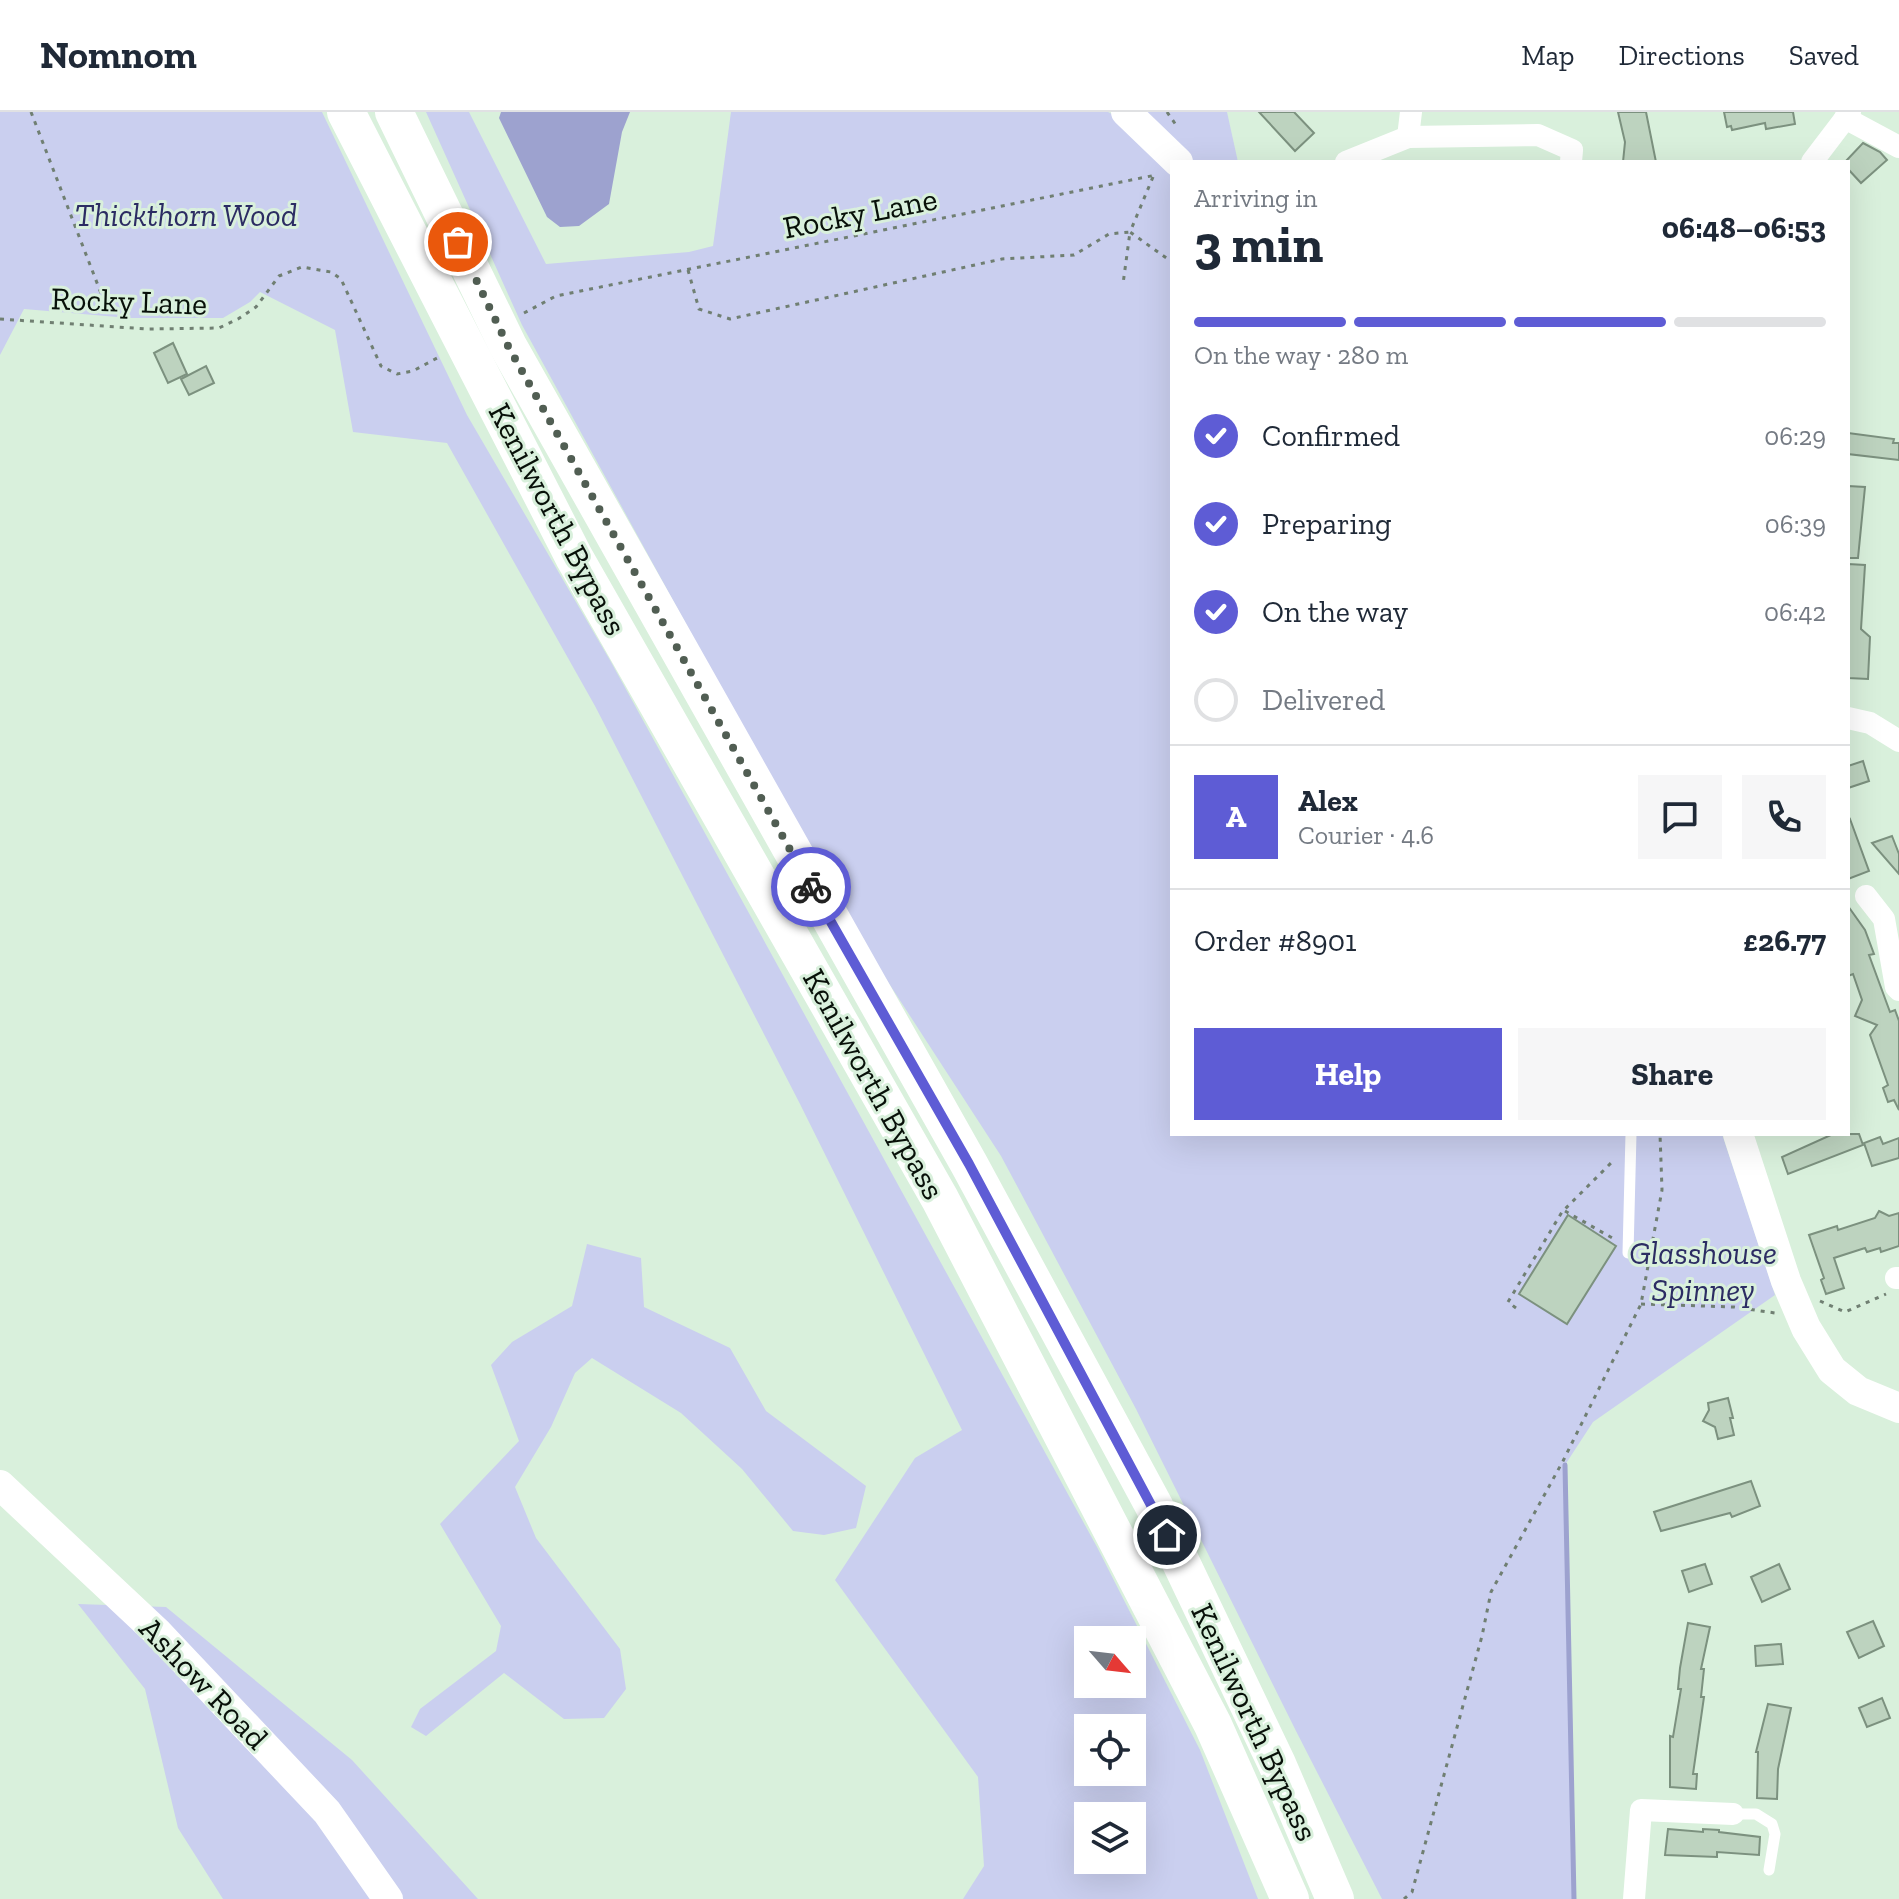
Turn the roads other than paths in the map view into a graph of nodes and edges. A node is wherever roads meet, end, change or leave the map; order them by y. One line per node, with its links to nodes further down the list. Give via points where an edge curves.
1 (346, 112): 24 (highway, Kenilworth Bypass, via 574,557 947,1213 1213,1725)
2 (394, 112): 25 (highway, Kenilworth Bypass, via 508,346 969,1164 1154,1506)
3 (1126, 112): 11 (main road)
4 (1411, 112): 6 (street)
5 (1847, 115): 7 (street); 10 (street)
6 (1408, 137): 8 (street); 9 (street, via 1538,135 1572,150)
7 (1899, 147)
8 (1351, 160)
9 (1571, 160)
10 (1813, 160)
11 (1164, 171)
12 (1850, 718): 13 (street, via 1870,723)
13 (1899, 741)
14 (1866, 896): 15 (street, via 1884,919)
15 (1899, 990)
16 (1739, 1136): 19 (main road, via 1786,1281 1832,1370 1858,1391)
17 (1631, 1138): 18 (lane)
18 (1628, 1250)
19 (1899, 1408)
20 (0, 1485): 23 (main road, Ashow Road, via 158,1633 316,1801)
21 (1733, 1814): 22 (lane, via 1756,1814 1772,1824); 26 (street, via 1641,1810)
22 (1769, 1870)
23 (388, 1899)
24 (1290, 1899)
25 (1335, 1899)
26 (1634, 1899)

